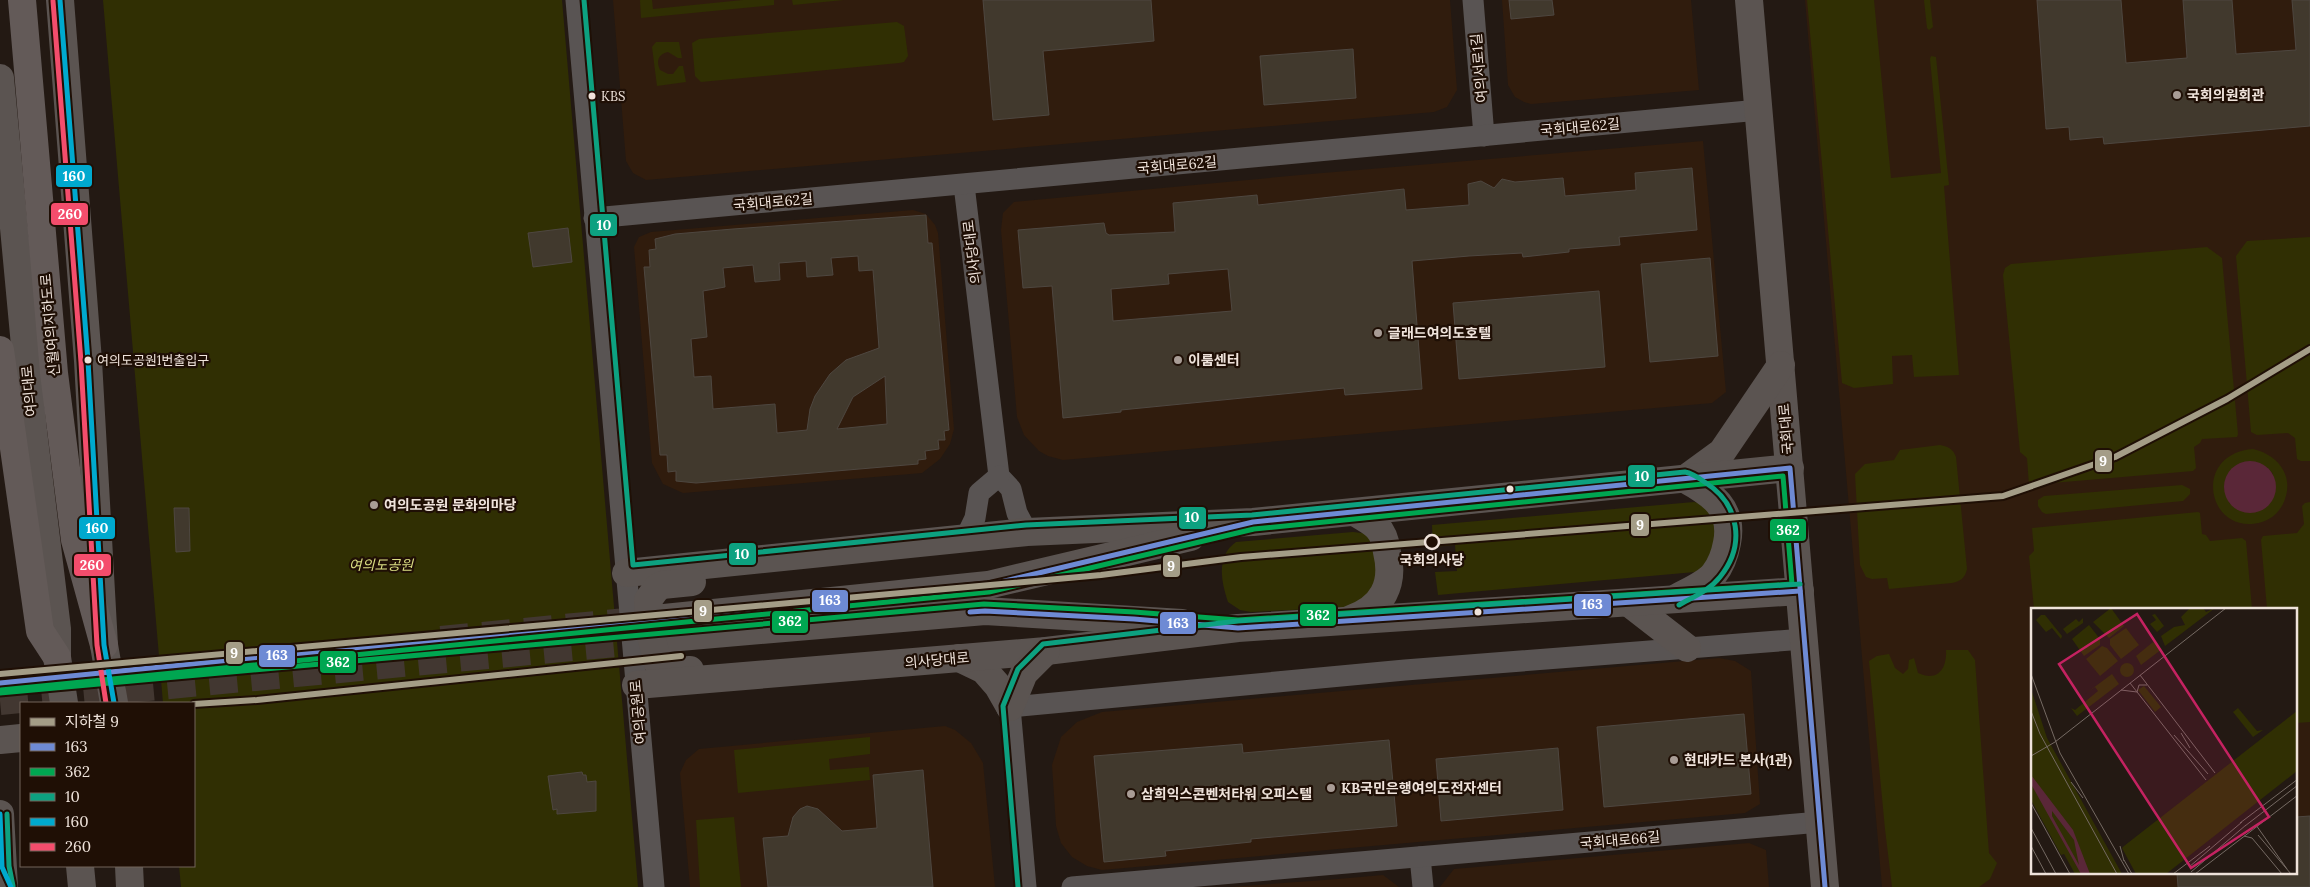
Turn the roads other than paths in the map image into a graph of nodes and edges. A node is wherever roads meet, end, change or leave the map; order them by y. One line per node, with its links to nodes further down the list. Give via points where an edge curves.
1 (22, 0): 28 (highway, 신월여의지하도로, via 54,373 74,530)
2 (60, 0): 28 (main road, via 88,361)
3 (576, 0): 10 (street, 여의공원로)
4 (1473, 0): 8 (street, 여의서로1길)
5 (1750, 0): 7 (main road, 국회대로)
6 (0, 78): 31 (main road, 여의대로, via 33,431 58,629)
7 (1759, 110): 8 (street, 국회대로62길); 12 (main road, 국회대로)
8 (1484, 136): 9 (street, 국회대로62길)
9 (964, 185): 10 (street, 국회대로62길); 14 (street, 의사당대로)
10 (594, 218): 21 (street, 여의공원로)
11 (0, 350): 31 (highway, via 40,630)
12 (1781, 365): 13 (main road, 국회대로); 15 (main road, via 1722,452)
13 (1790, 468): 15 (main road, 의사당대로); 22 (main road, 국회대로)
14 (998, 472): 18 (street, via 1011,489 1016,513); 19 (street, via 979,493 975,518)
15 (1685, 479): 16 (main road, 의사당대로); 23 (main road, via 1717,500 1728,517 1729,531 1724,556 1713,575)
16 (1355, 512): 17 (main road, 의사당대로); 25 (main road, via 1378,528 1390,563 1388,584 1380,601 1366,613)
17 (1253, 522): 18 (main road, 의사당대로); 26 (main road, 의사당대로, via 988,586 666,628 985,611)
18 (1027, 532): 19 (main road, 의사당대로)
19 (966, 539): 20 (main road, 의사당대로)
20 (752, 560): 21 (main road, 의사당대로); 33 (main road, via 694,582 662,585 648,600 649,628 656,663 663,670 699,669)
21 (626, 573): 34 (street, 여의공원로)
22 (1800, 591): 23 (main road, 의사당대로); 27 (main road, 국회대로)
23 (1675, 600): 24 (main road, 의사당대로)
24 (1629, 602): 25 (main road, 의사당대로); 29 (main road)
25 (1345, 621): 26 (main road, 의사당대로)
26 (1238, 628): 30 (main road, 의사당대로)
27 (1804, 639): 29 (street); 41 (main road, 국회대로)
28 (104, 645): 36 (main road)
29 (1686, 648): 37 (street, via 1405,670)
30 (1046, 651): 32 (main road, 의사당대로); 37 (main road, via 1024,673)
31 (57, 656): 35 (main road, 여의대로)
32 (959, 658): 33 (main road, 의사당대로); 37 (main road, via 984,670)
33 (756, 675): 34 (main road, 의사당대로)
34 (636, 685): 48 (street, 여의공원로)
35 (64, 702)
36 (114, 702)
37 (1010, 707): 49 (street)
38 (20, 738): 39 (main road)
39 (0, 740)
40 (0, 814): 45 (main road)
41 (1820, 822): 42 (street, 국회대로66길); 52 (main road, 국회대로)
42 (1420, 857): 50 (street, 국회대로66길); 51 (street)
43 (80, 867): 46 (main road)
44 (128, 867): 47 (main road)
45 (4, 887)
46 (82, 887)
47 (130, 887)
48 (654, 887)
49 (1026, 887)
50 (1072, 887)
51 (1422, 887)
52 (1826, 887)

